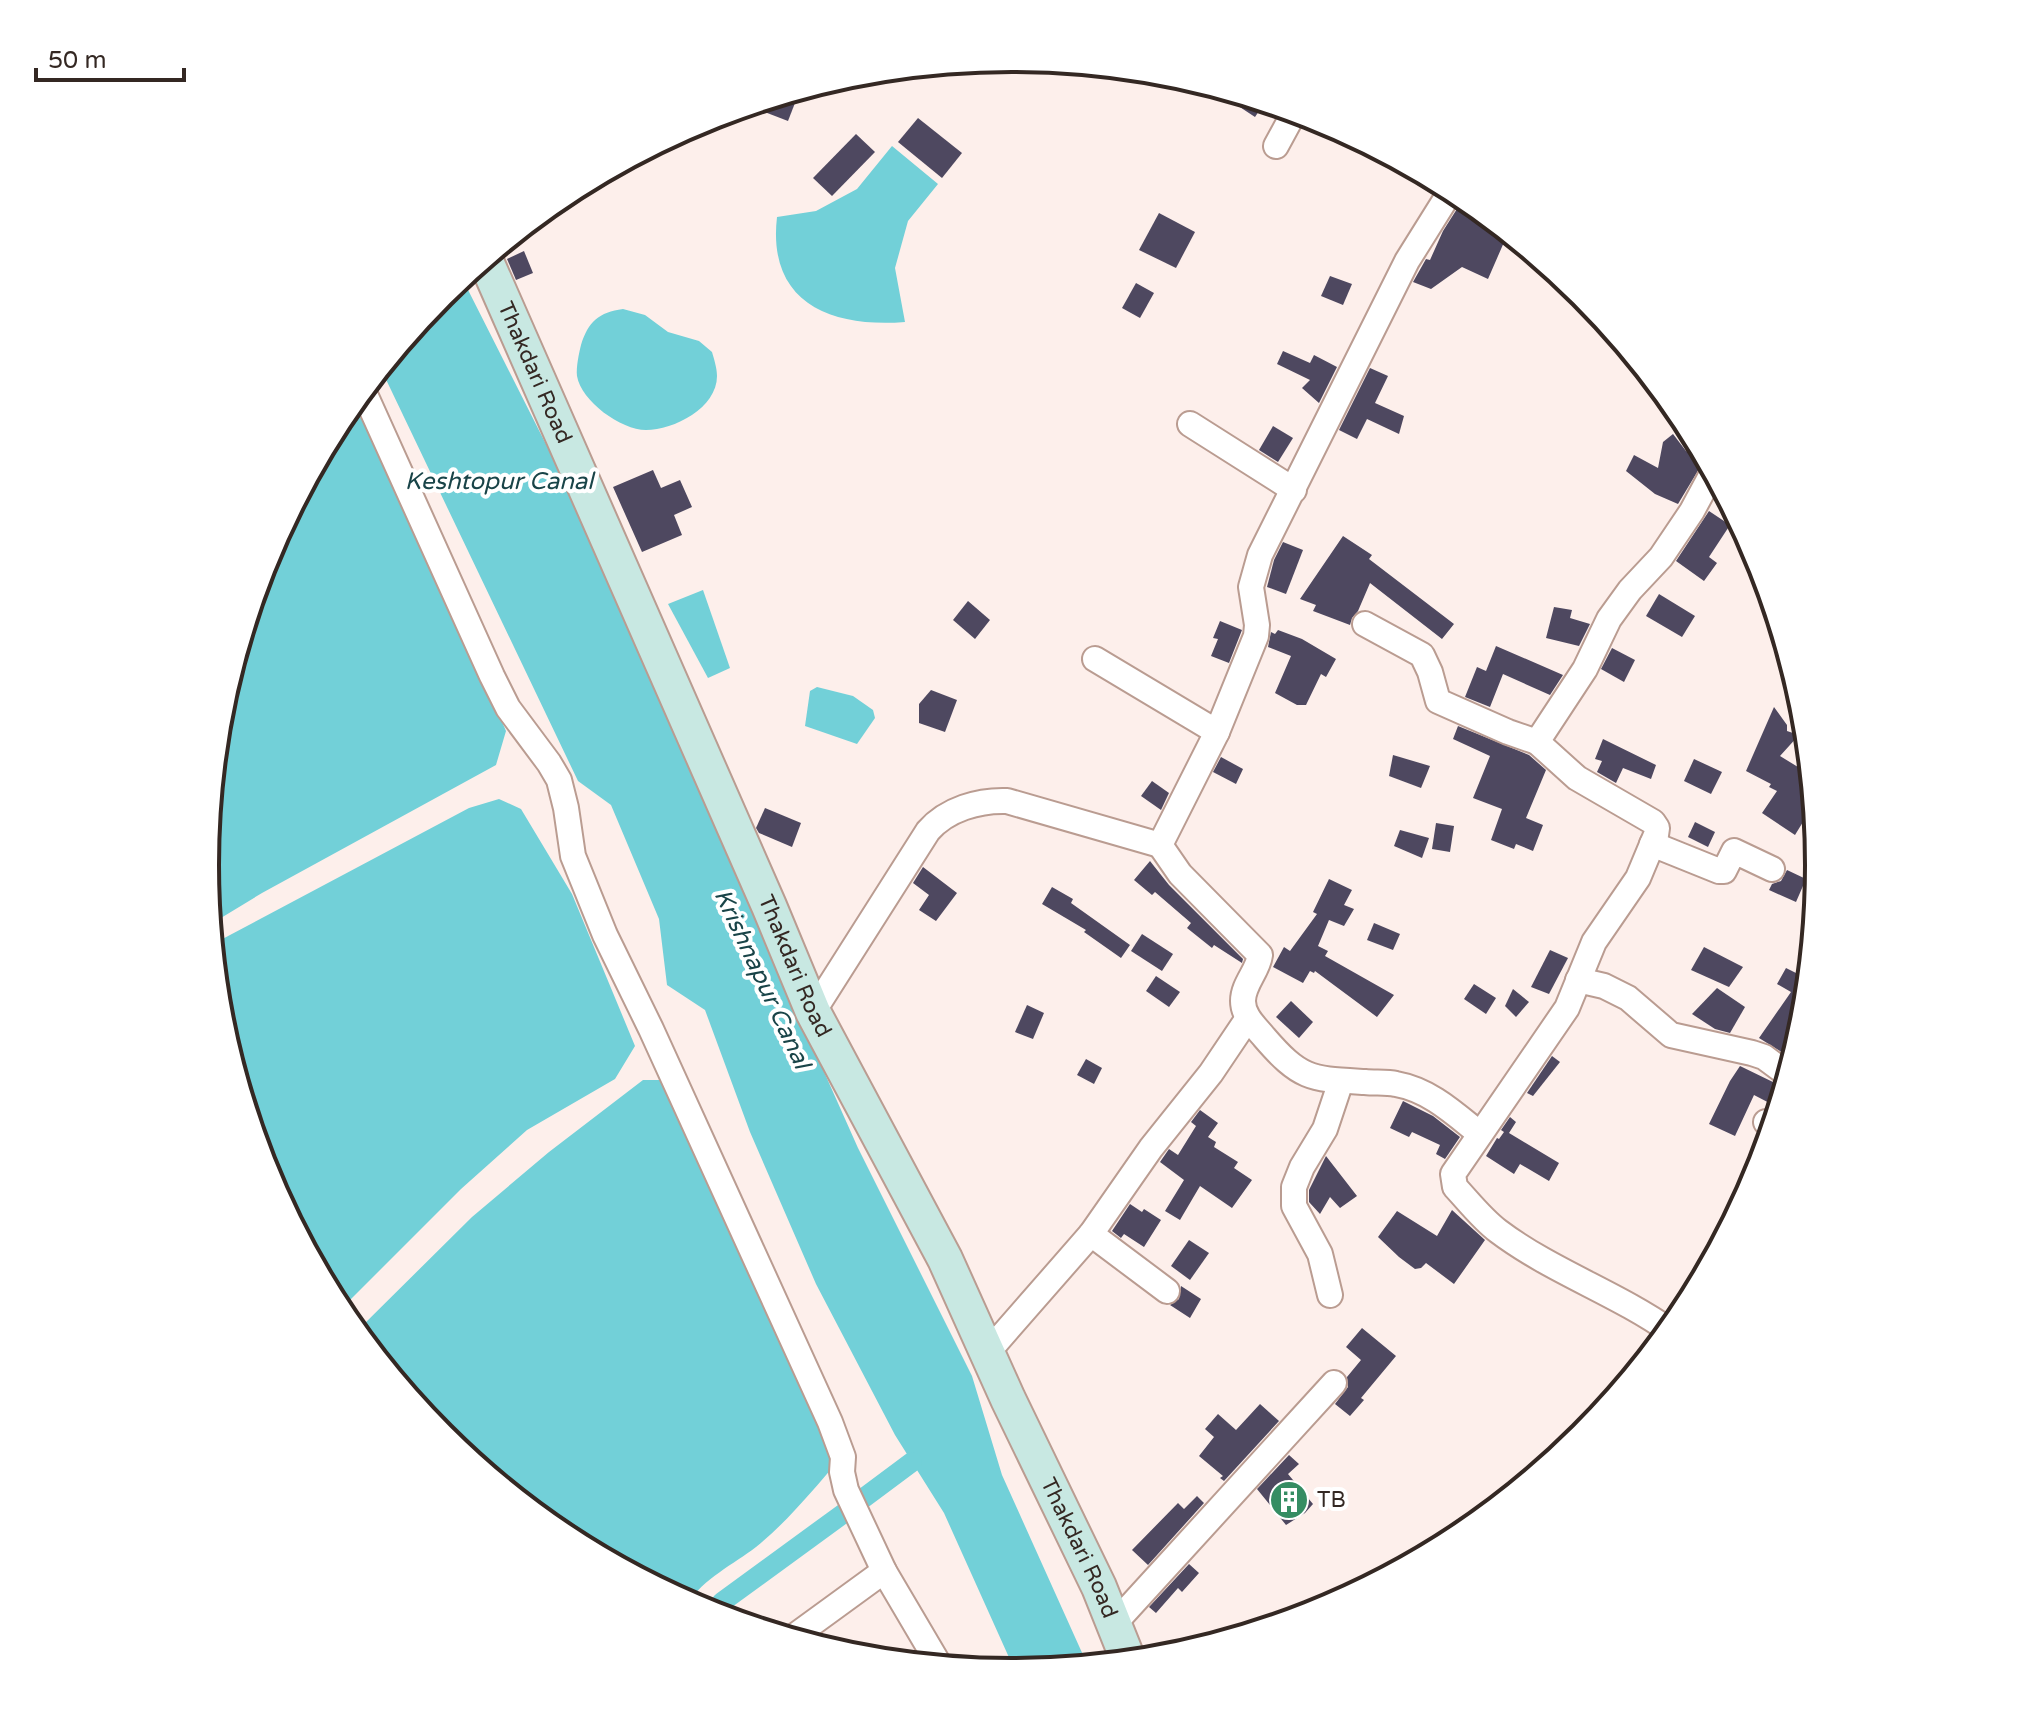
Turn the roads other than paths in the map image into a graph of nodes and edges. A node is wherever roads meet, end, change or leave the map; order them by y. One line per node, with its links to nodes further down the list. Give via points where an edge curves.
1 (1289, 122): 2 (street)
2 (1276, 146)
3 (1445, 201): 8 (street, via 1407,261)
4 (489, 269): 17 (street, Thakdari Road)
5 (369, 403): 28 (street, via 508,708 559,780 573,856 589,897 830,1422 843,1457 846,1490)
6 (1190, 424): 8 (street)
7 (1707, 483): 12 (street, via 1661,557 1609,619 1585,669)
8 (1294, 490): 11 (street, via 1252,579 1256,636)
9 (1365, 624): 12 (street, via 1422,655 1438,701)
10 (1095, 659): 11 (street)
11 (1217, 732): 14 (street)
12 (1537, 742): 13 (street, via 1577,778 1653,822 1657,828)
13 (1652, 844): 15 (street, via 1719,871 1734,851); 16 (street, via 1638,878 1594,942)
14 (1160, 845): 17 (street, via 1007,801 948,814 928,831); 18 (street, via 1180,874 1260,955 1243,1000)
15 (1772, 869)
16 (1578, 980): 19 (street, via 1628,998 1671,1035 1752,1053); 21 (street, via 1555,1028)
17 (813, 1012): 26 (street, Thakdari Road, via 945,1259)
18 (1248, 1018): 20 (street, via 1300,1073); 22 (street)
19 (1780, 1068)
20 (1341, 1081): 21 (street, via 1396,1083 1433,1097); 24 (street, via 1325,1129 1294,1187 1294,1206 1320,1254)
21 (1480, 1134): 25 (street, via 1453,1174 1455,1187 1496,1230)
22 (1091, 1234): 23 (street); 26 (street)
23 (1167, 1291)
24 (1330, 1295)
25 (1660, 1324)
26 (987, 1353): 29 (street, Thakdari Road)
27 (1334, 1383): 29 (street)
28 (884, 1571): 30 (street); 32 (street)
29 (1114, 1624): 31 (street, Thakdari Road)
30 (802, 1631)
31 (1125, 1651)
32 (933, 1654)

